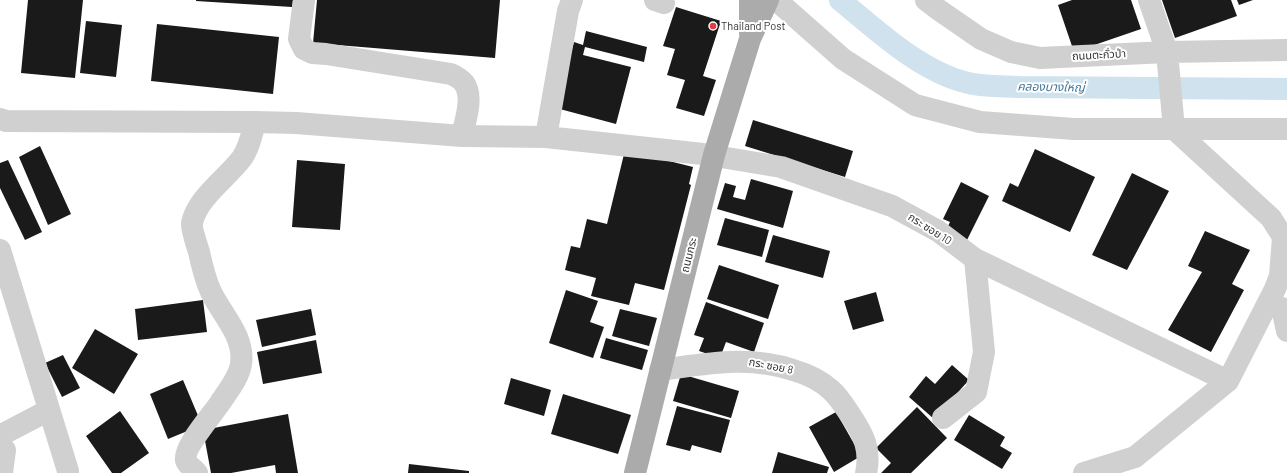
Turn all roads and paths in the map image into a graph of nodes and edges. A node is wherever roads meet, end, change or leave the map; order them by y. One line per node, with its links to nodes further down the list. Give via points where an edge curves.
1 (304, 0): 15 (street, via 299,39 304,49 312,53 450,74 463,82 468,90 468,98)
2 (572, 0): 16 (street)
3 (750, 0): 8 (main road, ถนนกระ)
4 (768, 0): 8 (main road, ถนนกระ)
5 (776, 0): 13 (street, via 843,59 915,106 980,122 1074,129)
6 (926, 0): 10 (street, ถนนตะกั่วป่า, via 981,39 1011,52 1040,58)
7 (1150, 0): 10 (street)
8 (750, 39): 17 (main road, ถนนกระ)
9 (1287, 50): 10 (street, ถนนตะกั่วป่า)
10 (1167, 52): 13 (street)
11 (0, 119): 12 (street, กระ ซอย 10)
12 (255, 122): 15 (street, กระ ซอย 10); 30 (street, via 242,158 205,199 196,211 192,224 204,274 222,313 236,332 241,347 241,364 235,379 193,439 187,452 186,462)
13 (1174, 129): 14 (street); 23 (street, via 1271,218 1283,237 1280,276 1275,290)
14 (1287, 129)
15 (462, 136): 16 (street, กระ ซอย 10)
16 (546, 137): 17 (street, กระ ซอย 10)
17 (714, 155): 19 (street, กระ ซอย 10, via 781,167 892,206 938,231); 22 (main road, ถนนกระ)
18 (0, 250): 24 (street)
19 (976, 259): 23 (street, กระ ซอย 10); 25 (street, via 984,352 976,392)
20 (1282, 308): 21 (street)
21 (1287, 331)
22 (660, 370): 31 (main road, ถนนกระ); 32 (street, กระ ซอย 8, via 750,361 782,366 817,379 843,404 860,430 868,450)
23 (1228, 381): 33 (street, via 1135,457)
24 (49, 410): 26 (street); 28 (street)
25 (943, 418)
26 (0, 438)
27 (0, 444): 29 (street, via 5,450)
28 (68, 471)
29 (2, 473)
30 (197, 473)
31 (635, 473)
32 (866, 473)
33 (1084, 473)

